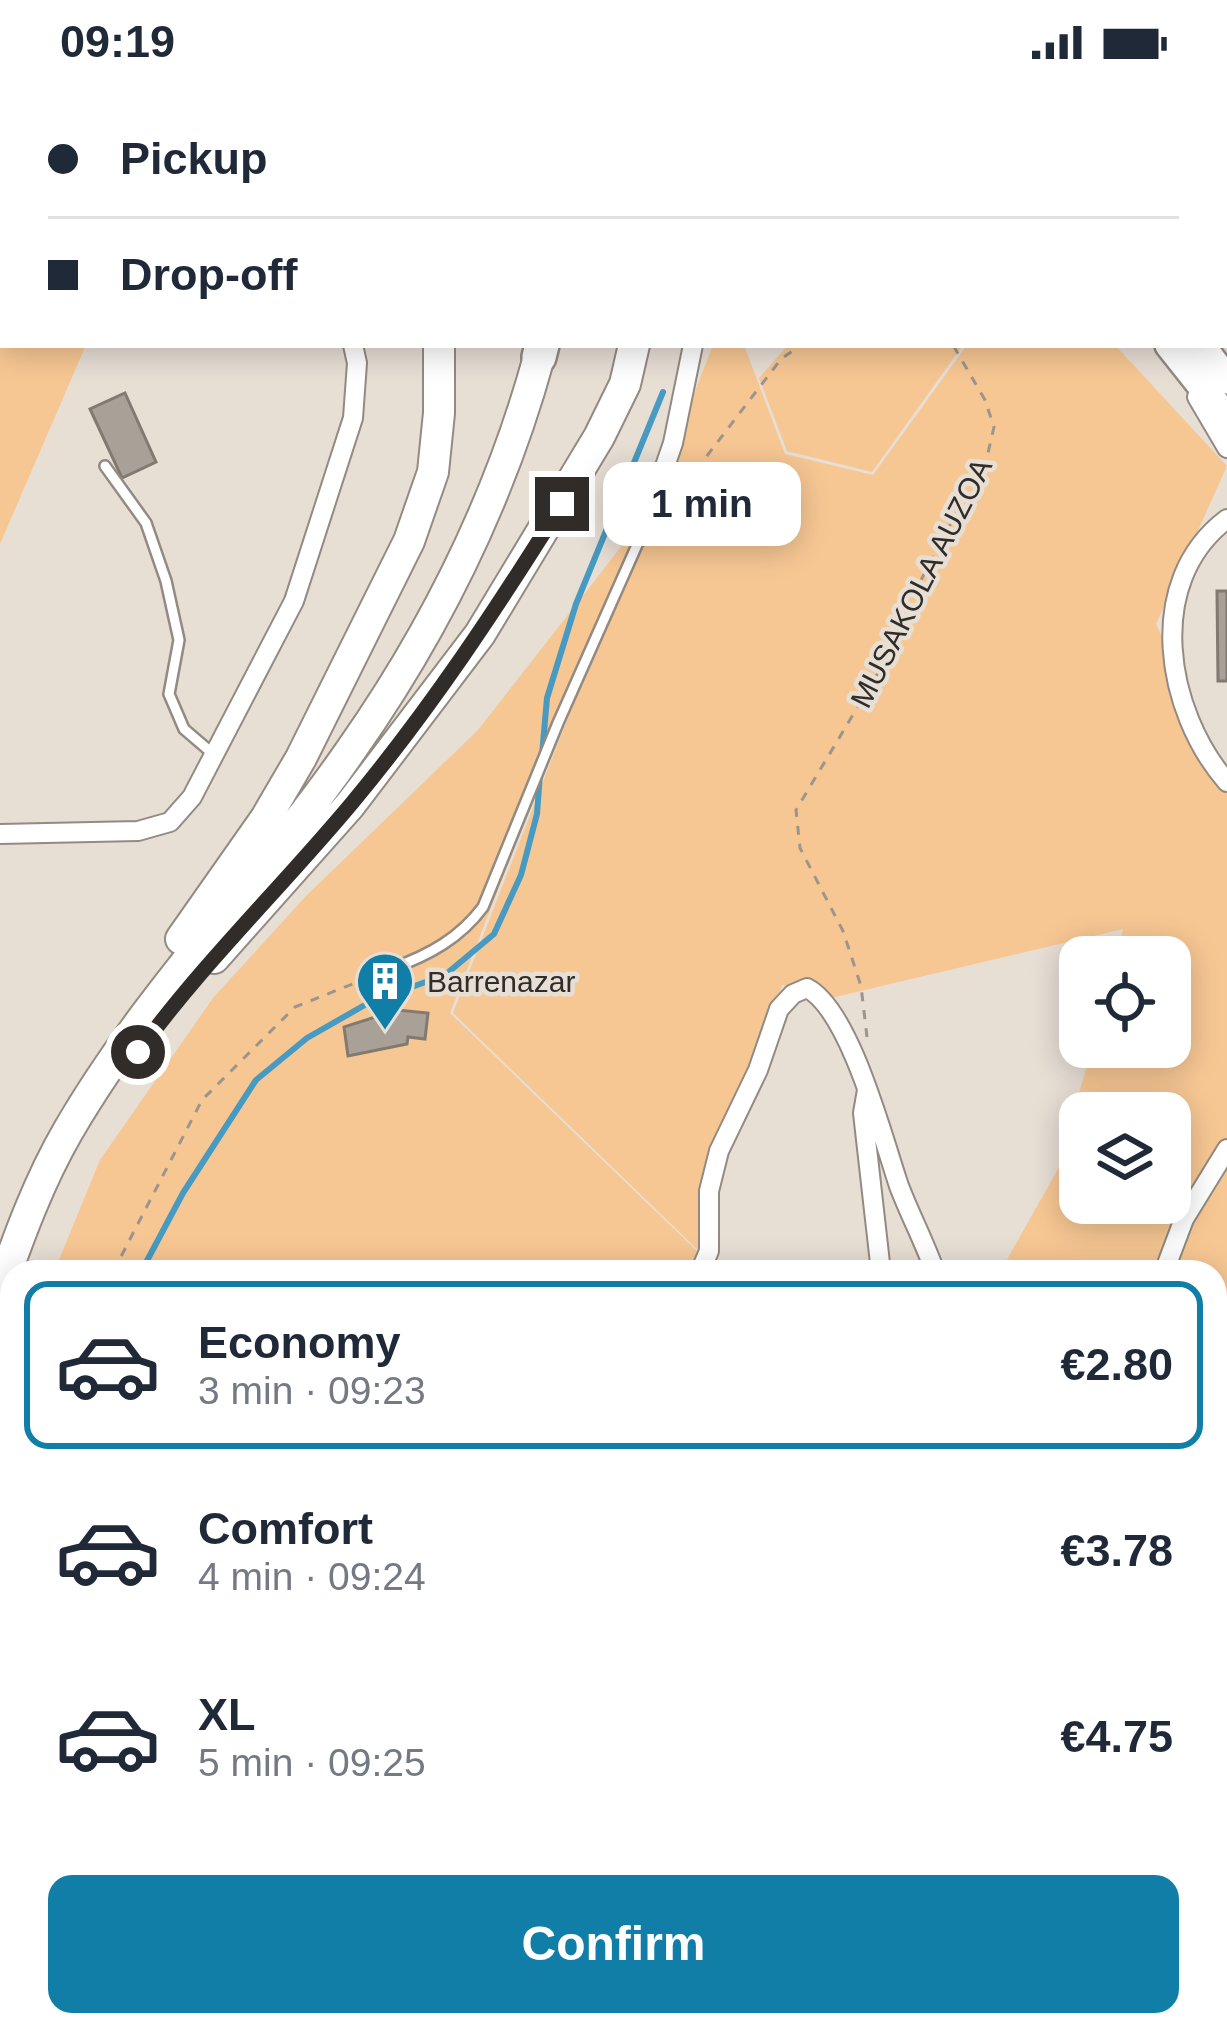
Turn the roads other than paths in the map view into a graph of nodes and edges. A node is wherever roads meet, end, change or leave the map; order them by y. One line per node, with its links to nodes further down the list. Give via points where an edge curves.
1 (354, 348): 13 (street, via 353,418 294,601)
2 (439, 348): 18 (highway, via 433,472 393,578 266,818 106,1045)
3 (633, 348): 18 (highway, via 625,384 562,504 449,678 350,805)
4 (692, 348): 12 (street, via 678,424)
5 (540, 349): 18 (highway, via 485,515 406,666)
6 (1183, 350): 7 (main road); 8 (main road); 9 (street)
7 (1227, 380)
8 (1227, 418)
9 (1227, 448)
10 (105, 466): 13 (lane, via 146,524 166,581 179,640 169,694 184,729)
11 (1227, 519): 14 (street, via 1180,586 1170,649 1181,702)
12 (641, 536): 16 (lane, via 483,907 468,927)
13 (212, 753): 15 (street, via 170,822 138,831)
14 (1227, 782)
15 (0, 834)
16 (393, 968)
17 (866, 1090): 21 (street, via 829,1004 807,988 793,994 779,1009 719,1151); 22 (street); 23 (street)
18 (67, 1132): 20 (highway)
19 (1227, 1149): 24 (street)
20 (11, 1260)
21 (705, 1260)
22 (880, 1260)
23 (930, 1260)
24 (1169, 1260)

